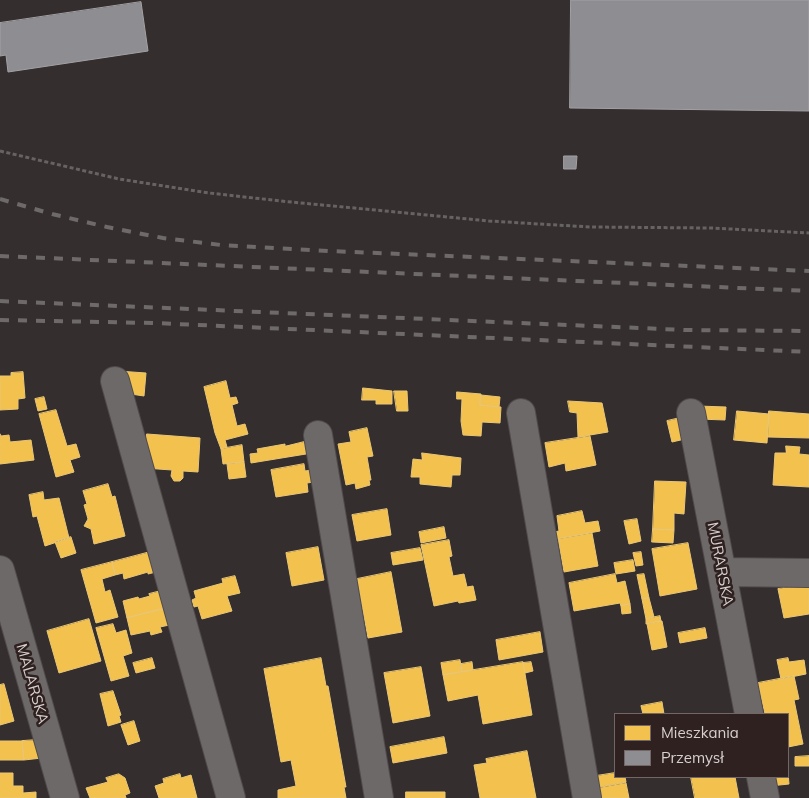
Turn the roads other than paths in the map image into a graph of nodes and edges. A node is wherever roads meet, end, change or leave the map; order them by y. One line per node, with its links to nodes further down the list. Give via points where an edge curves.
1 (115, 380): 11 (street)
2 (521, 413): 13 (street)
3 (691, 413): 6 (street, MURARSKA)
4 (318, 434): 12 (street)
5 (0, 570): 10 (street, MALARSKA)
6 (722, 572): 7 (street); 8 (street, MURARSKA)
7 (809, 573)
8 (749, 713)
9 (761, 778): 14 (street)
10 (65, 798)
11 (231, 798)
12 (379, 798)
13 (587, 798)
14 (765, 798)

